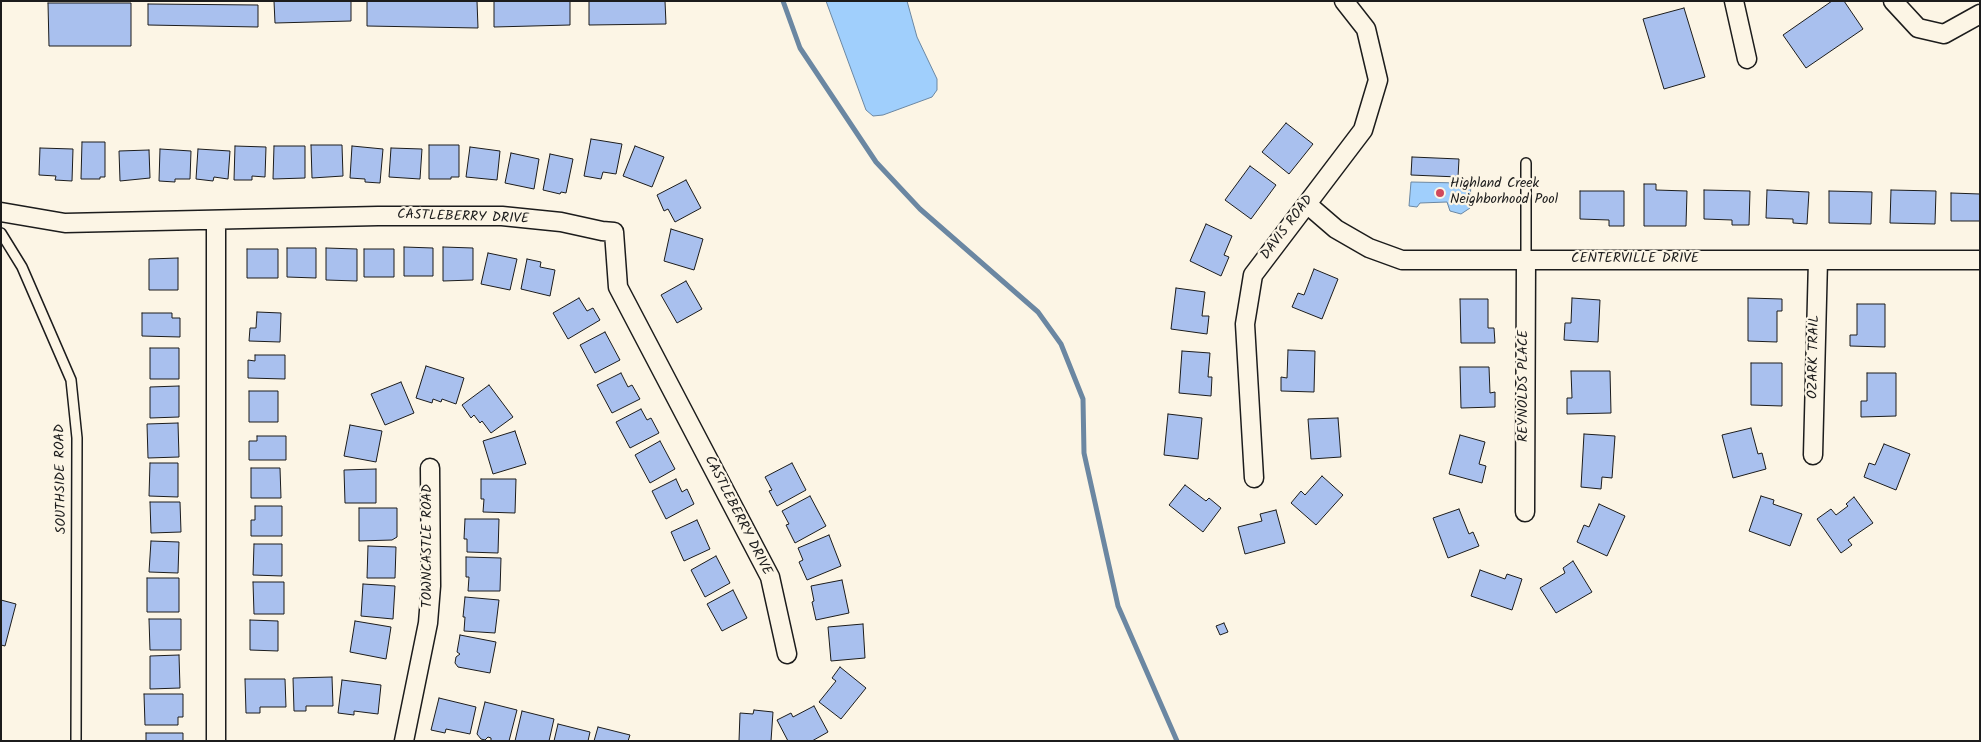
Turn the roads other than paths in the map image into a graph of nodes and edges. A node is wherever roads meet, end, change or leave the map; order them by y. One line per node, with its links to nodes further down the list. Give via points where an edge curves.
1 (1344, 1): 7 (street, DAVIS ROAD, via 1366,30 1378,80 1363,130)
2 (1734, 1): 5 (street)
3 (1893, 1): 4 (street, via 1918,28 1944,34)
4 (1980, 14)
5 (1747, 59)
6 (1526, 163): 11 (lane)
7 (1307, 204): 11 (street, CENTERVILLE DRIVE, via 1336,229 1369,248 1402,260); 16 (street, DAVIS ROAD, via 1253,275 1245,324)
8 (1, 212): 9 (street, CASTLEBERRY DRIVE, via 65,223)
9 (216, 220): 18 (street, CASTLEBERRY DRIVE, via 502,216 562,222 614,232 618,287 770,578); 20 (street)
10 (1, 234): 19 (lane, SOUTHSIDE ROAD, via 22,267 71,380 77,438)
11 (1526, 260): 12 (street, CENTERVILLE DRIVE); 17 (street, REYNOLDS PLACE)
12 (1818, 260): 13 (street, CENTERVILLE DRIVE); 14 (street, OZARK TRAIL)
13 (1980, 260)
14 (1813, 455)
15 (430, 468): 21 (street, TOWNCASTLE ROAD, via 431,586 428,624)
16 (1254, 478)
17 (1525, 512)
18 (787, 654)
19 (76, 741)
20 (216, 741)
21 (404, 741)

